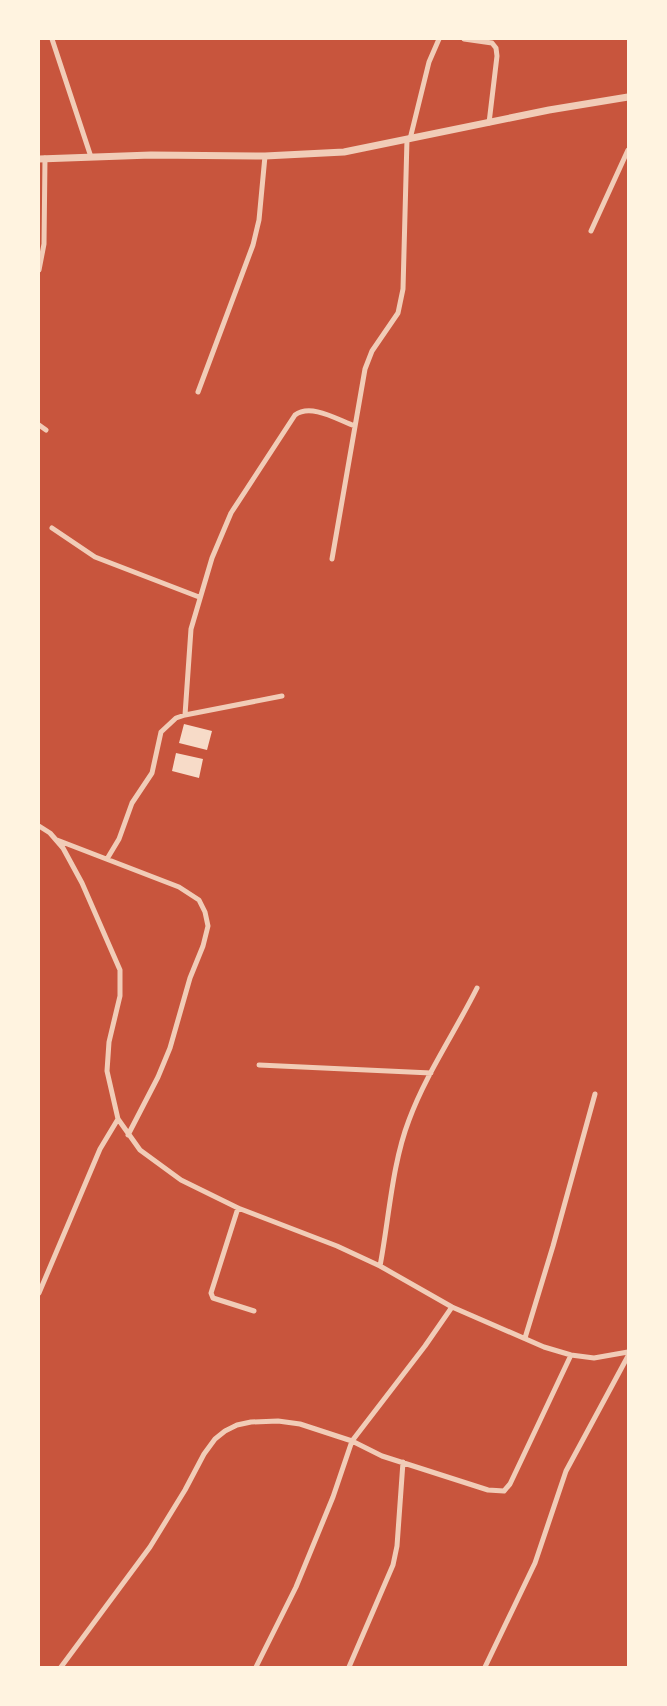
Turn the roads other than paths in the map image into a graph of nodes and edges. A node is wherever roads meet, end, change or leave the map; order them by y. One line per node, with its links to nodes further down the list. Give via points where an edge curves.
1 (52, 39): 8 (street)
2 (439, 39): 6 (street, via 429,62)
3 (464, 39): 5 (street, via 492,43 496,48)
4 (628, 97): 5 (street)
5 (489, 123): 6 (street)
6 (409, 139): 9 (street, via 344,152); 15 (street, via 403,289 394,320 368,360)
7 (628, 150): 11 (street)
8 (91, 156): 9 (street); 10 (street)
9 (265, 156): 13 (street, via 259,220 253,245)
10 (42, 159): 12 (street, via 44,244)
11 (591, 231)
12 (39, 270)
13 (198, 392)
14 (39, 425): 16 (street)
15 (355, 426): 18 (street); 19 (street, via 310,410 295,415 225,526)
16 (46, 430)
17 (52, 528): 19 (street, via 95,557)
18 (332, 559)
19 (199, 597): 21 (street, via 191,629)
20 (282, 696): 21 (street)
21 (184, 715): 24 (street, via 161,732 152,773 132,803 119,839)
22 (39, 826): 23 (street)
23 (56, 840): 24 (street); 29 (street, via 82,883 120,970 120,996 107,1056 107,1071)
24 (107, 859): 30 (street, via 179,887 199,900 208,926 170,1048)
25 (477, 988): 27 (street)
26 (259, 1065): 27 (street)
27 (431, 1073): 32 (street, via 401,1143)
28 (595, 1094): 36 (street)
29 (118, 1119): 30 (street); 33 (street, via 100,1149)
30 (128, 1135): 31 (street, via 159,1166)
31 (238, 1208): 32 (street); 35 (street, via 211,1293 213,1298)
32 (380, 1266): 34 (street)
33 (39, 1293)
34 (452, 1307): 36 (street); 40 (street)
35 (254, 1311)
36 (526, 1338): 38 (street)
37 (628, 1352): 38 (street, via 594,1358)
38 (571, 1355): 41 (street, via 504,1491 488,1490)
39 (628, 1356): 45 (street, via 566,1471 535,1563)
40 (352, 1440): 41 (street, via 382,1456); 42 (street, via 300,1424 278,1421 251,1422 224,1430 204,1454 150,1547); 43 (street, via 333,1497 296,1587)
41 (403, 1462): 44 (street, via 393,1565)
42 (61, 1667)
43 (256, 1667)
44 (349, 1667)
45 (485, 1667)

